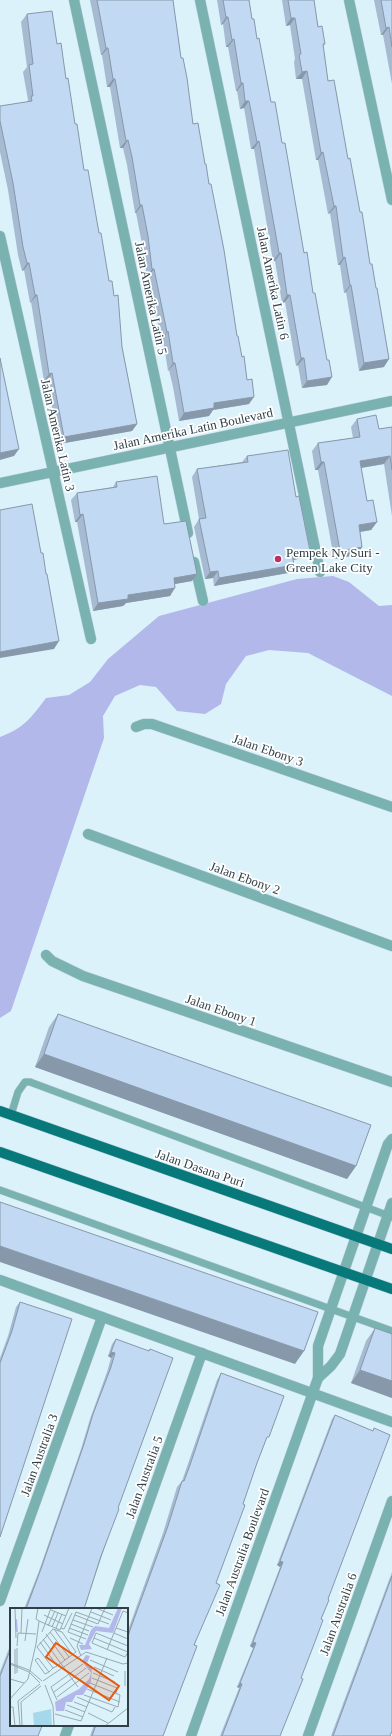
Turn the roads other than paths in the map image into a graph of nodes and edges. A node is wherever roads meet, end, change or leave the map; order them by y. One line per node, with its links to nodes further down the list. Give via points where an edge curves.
1 (74, 0): 8 (street, Jalan Amerika Latin 5)
2 (200, 0): 7 (street, Jalan Amerika Latin 6)
3 (350, 0): 4 (street)
4 (392, 200)
5 (0, 236): 9 (street, Jalan Amerika Latin 3)
6 (392, 401): 7 (street, Jalan Amerika Latin Boulevard)
7 (289, 422): 8 (street, Jalan Amerika Latin Boulevard); 13 (street, Jalan Amerika Latin 6)
8 (170, 448): 9 (street, Jalan Amerika Latin Boulevard); 11 (street, Jalan Amerika Latin 5)
9 (53, 472): 10 (street, Jalan Amerika Latin Boulevard); 15 (street, Jalan Amerika Latin 3)
10 (0, 483)
11 (189, 540)
12 (193, 555): 14 (street)
13 (320, 572)
14 (203, 601)
15 (91, 639)
16 (136, 727): 17 (street, Jalan Ebony 3, via 152,724)
17 (392, 807)
18 (88, 834): 19 (street, Jalan Ebony 2)
19 (392, 946)
20 (46, 955): 21 (street, Jalan Ebony 1, via 52,961 83,976)
21 (392, 1082)
22 (0, 1111): 23 (main road, Jalan Dasana Puri)
23 (11, 1115): 28 (lane, via 18,1092 25,1082 30,1082); 30 (main road, Jalan Dasana Puri)
24 (392, 1139): 28 (street)
25 (0, 1152): 33 (main road)
26 (0, 1190): 37 (lane)
27 (392, 1203): 29 (street)
28 (365, 1208): 29 (lane); 30 (street)
29 (390, 1216): 31 (street)
30 (356, 1236): 31 (main road, Jalan Dasana Puri); 33 (street)
31 (378, 1244): 32 (main road, Jalan Dasana Puri); 34 (street)
32 (392, 1249)
33 (343, 1272): 34 (main road); 37 (street)
34 (366, 1280): 36 (main road); 39 (street)
35 (1, 1282): 38 (street)
36 (392, 1289)
37 (330, 1309): 39 (lane); 42 (street, via 318,1346)
38 (102, 1317): 41 (street); 46 (street, Jalan Australia 3)
39 (353, 1317): 40 (lane); 42 (street, via 340,1354)
40 (392, 1331)
41 (202, 1353): 43 (street); 47 (street, Jalan Australia 5)
42 (318, 1378): 43 (street, Jalan Australia Boulevard)
43 (313, 1393): 44 (street); 50 (street, Jalan Australia Boulevard)
44 (392, 1422)
45 (392, 1501): 51 (street, Jalan Australia 6)
46 (0, 1601)
47 (111, 1608)
48 (69, 1726): 49 (street)
49 (65, 1736)
50 (190, 1736)
51 (308, 1736)

